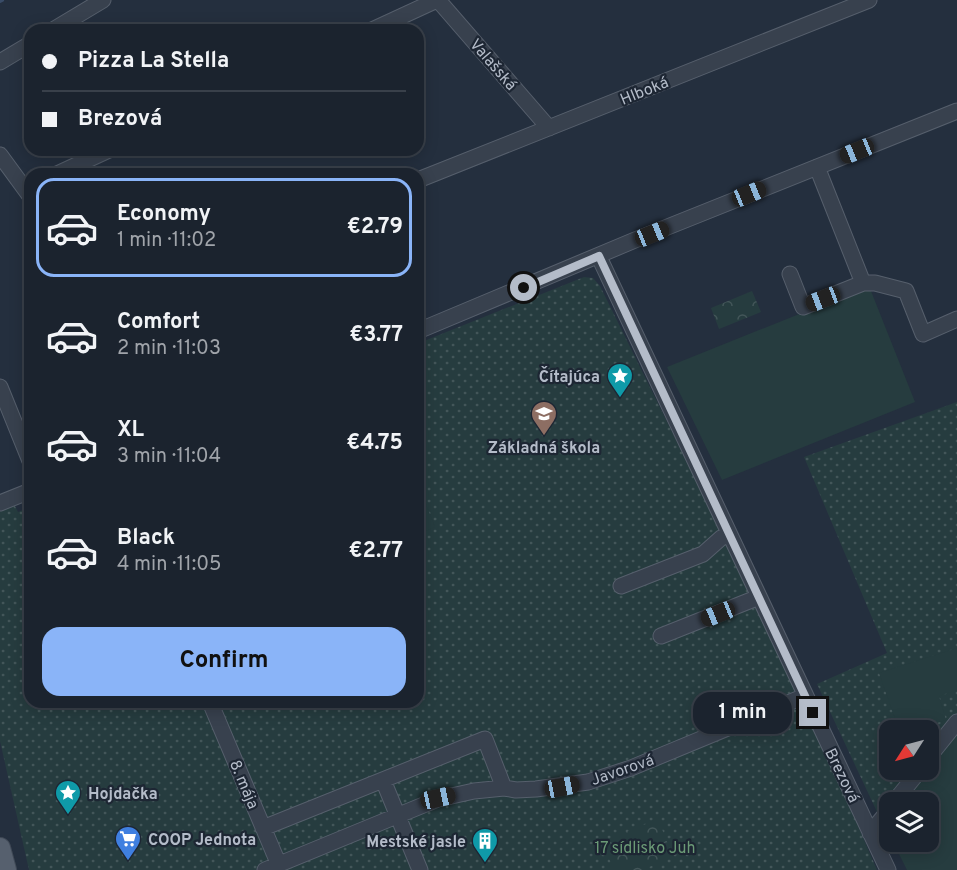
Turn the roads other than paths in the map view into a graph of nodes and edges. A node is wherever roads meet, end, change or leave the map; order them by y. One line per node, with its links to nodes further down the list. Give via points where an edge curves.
1 (103, 0): 4 (street)
2 (437, 0): 5 (street); 9 (street, Valašská)
3 (869, 0): 9 (street, Hlboká)
4 (63, 24)
5 (385, 24)
6 (24, 48): 7 (street)
7 (0, 62)
8 (957, 111): 12 (street)
9 (549, 128): 14 (street, Hlboká)
10 (0, 155): 15 (street)
11 (96, 156): 13 (street)
12 (817, 167): 16 (street); 18 (street)
13 (70, 168)
14 (424, 178)
15 (24, 185)
16 (599, 256): 20 (street); 25 (street, Brezová)
17 (790, 274): 18 (street, via 803,306)
18 (863, 283): 19 (street, via 906,291 923,334)
19 (957, 320)
20 (424, 329)
21 (0, 387): 22 (street)
22 (24, 446)
23 (24, 493): 24 (street)
24 (0, 503)
25 (729, 534): 26 (street, via 703,554); 27 (street, Brezová)
26 (621, 586)
27 (759, 597): 28 (street); 29 (street, Brezová)
28 (661, 636)
29 (805, 696): 35 (street, Javorová, via 588,782 536,789); 40 (street, Brezová)
30 (213, 708): 39 (street, 8. mája)
31 (957, 722): 32 (street)
32 (939, 744)
33 (383, 780): 35 (street, via 485,739); 37 (street); 39 (street)
34 (912, 780): 36 (street)
35 (504, 788): 37 (street, Javorová, via 438,798)
36 (902, 792)
37 (398, 816): 41 (street, Javorová); 42 (street)
38 (879, 822): 40 (street)
39 (263, 828): 41 (street, 8. mája)
40 (870, 833): 43 (street, Brezová)
41 (272, 868)
42 (420, 870)
43 (888, 870)

